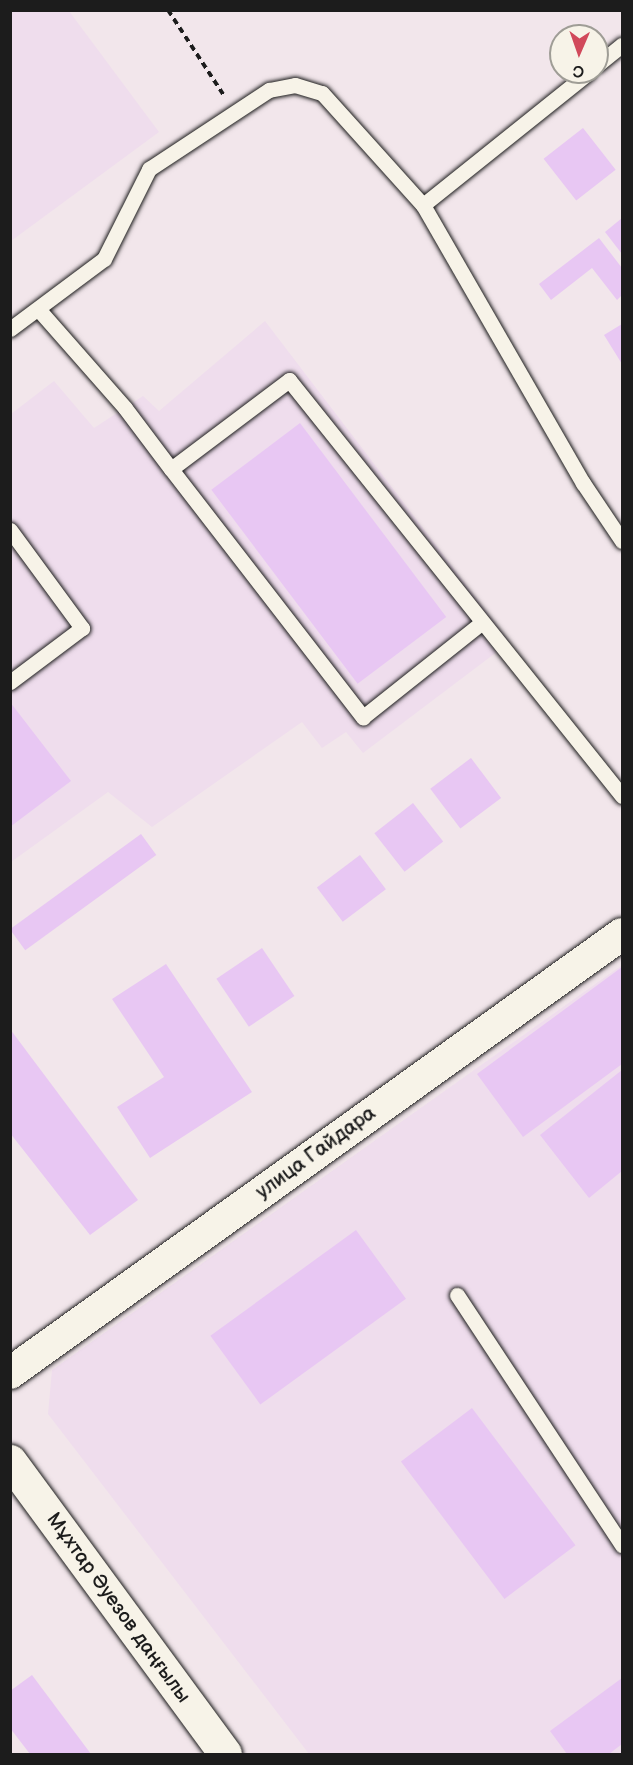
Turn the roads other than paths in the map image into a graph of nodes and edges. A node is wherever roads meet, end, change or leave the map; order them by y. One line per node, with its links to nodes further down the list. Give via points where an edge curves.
1 (622, 45): 2 (lane)
2 (609, 55)
3 (574, 84): 4 (lane)
4 (423, 205): 5 (lane, via 322,93 295,85 268,90 149,169 105,259); 9 (lane, via 584,483)
5 (39, 310): 6 (lane); 7 (lane)
6 (10, 329)
7 (171, 469): 10 (lane, via 289,381); 10 (lane, via 363,717)
8 (10, 530): 11 (lane, via 82,628)
9 (622, 541)
10 (481, 623): 12 (lane)
11 (10, 682)
12 (622, 796)
13 (622, 934): 15 (street, улица Гайдара)
14 (457, 1295): 17 (lane)
15 (10, 1373)
16 (10, 1461): 18 (main road, Мұхтар Әуезов даңғылы)
17 (622, 1545)
18 (225, 1755)

